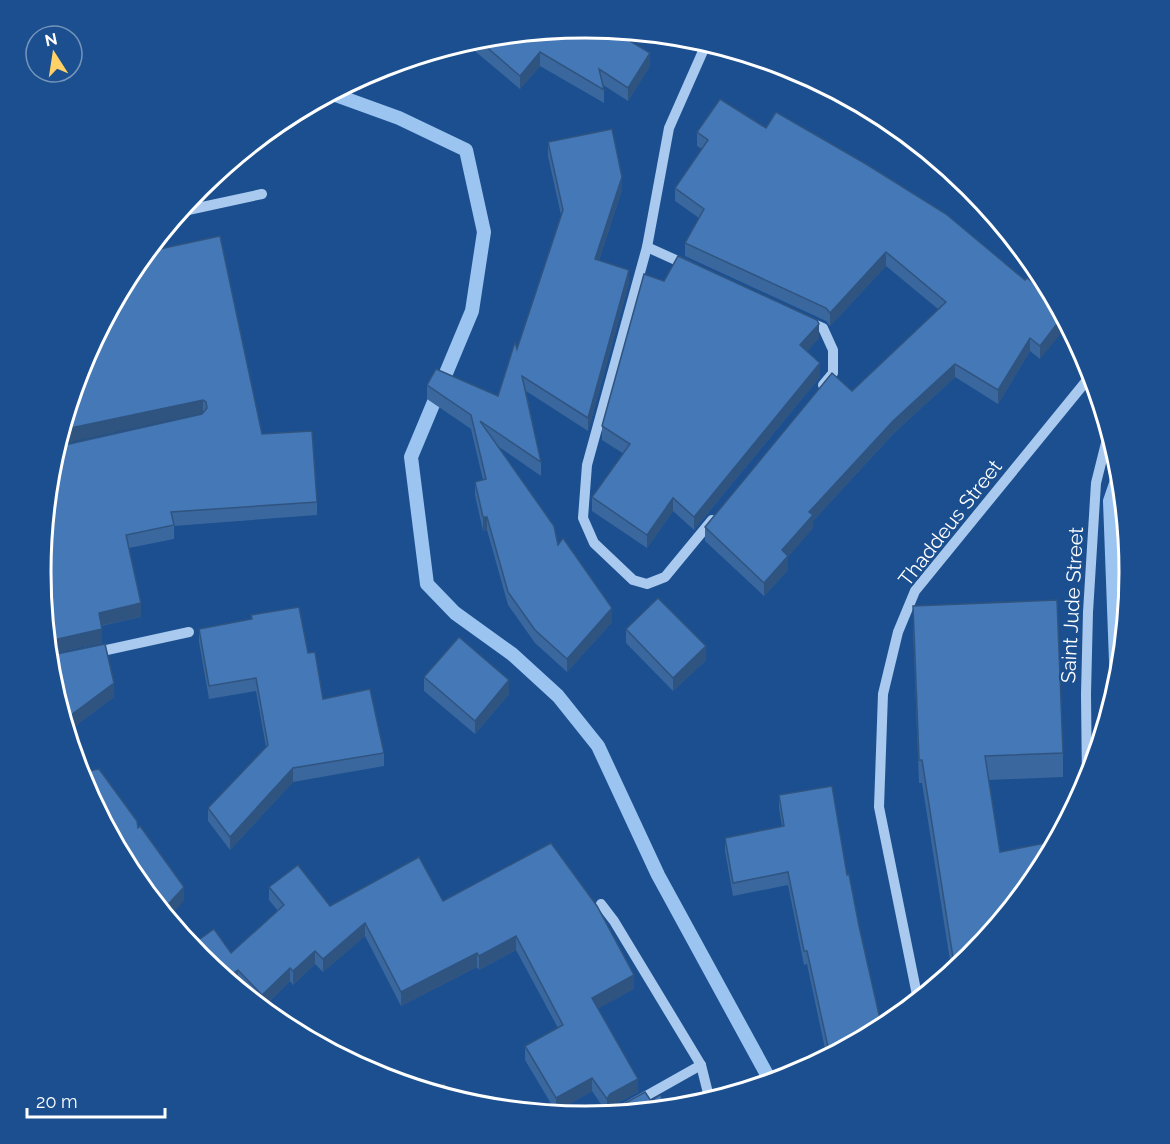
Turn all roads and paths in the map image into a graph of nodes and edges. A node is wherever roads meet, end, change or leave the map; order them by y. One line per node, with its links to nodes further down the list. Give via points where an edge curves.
1 (703, 51): 4 (street, via 669,128)
2 (262, 194): 3 (street)
3 (193, 209)
4 (647, 247): 5 (street); 10 (street, via 587,465 583,518 594,543 633,580 647,584 665,577)
5 (699, 271)
6 (792, 314): 8 (street, via 823,328 833,350 833,373)
7 (1085, 383): 15 (street, Thaddeus Street, via 915,591 898,632 883,694 879,807)
8 (818, 391)
9 (1105, 449): 13 (street, Saint Jude Street, via 1096,483)
10 (716, 515)
11 (189, 632): 12 (street)
12 (84, 655)
13 (1087, 756)
14 (601, 904): 16 (street)
15 (916, 991)
16 (701, 1065): 17 (street); 18 (street)
17 (708, 1092)
18 (632, 1104)

